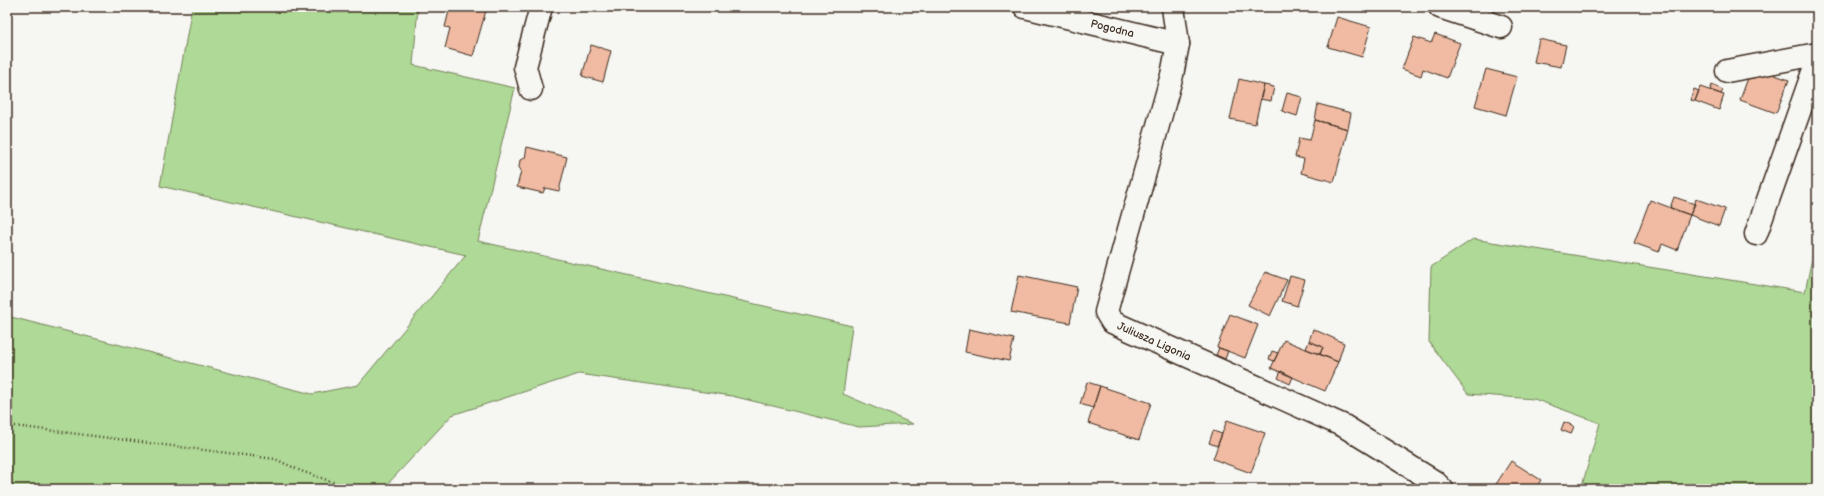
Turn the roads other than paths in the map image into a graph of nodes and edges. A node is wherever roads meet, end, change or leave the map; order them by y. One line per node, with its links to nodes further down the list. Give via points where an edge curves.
1 (541, 7): 10 (street, via 525,67)
2 (1025, 7): 6 (street, Pogodna)
3 (1173, 7): 6 (street, Juliusza Ligonia)
4 (1440, 7): 5 (street)
5 (1501, 27)
6 (1178, 44): 12 (street, Juliusza Ligonia, via 1172,75 1106,312 1109,318 1112,322 1344,426 1436,482)
7 (1817, 54): 9 (street)
8 (1817, 61): 11 (street)
9 (1727, 71)
10 (531, 89)
11 (1756, 234)
12 (1442, 489)

